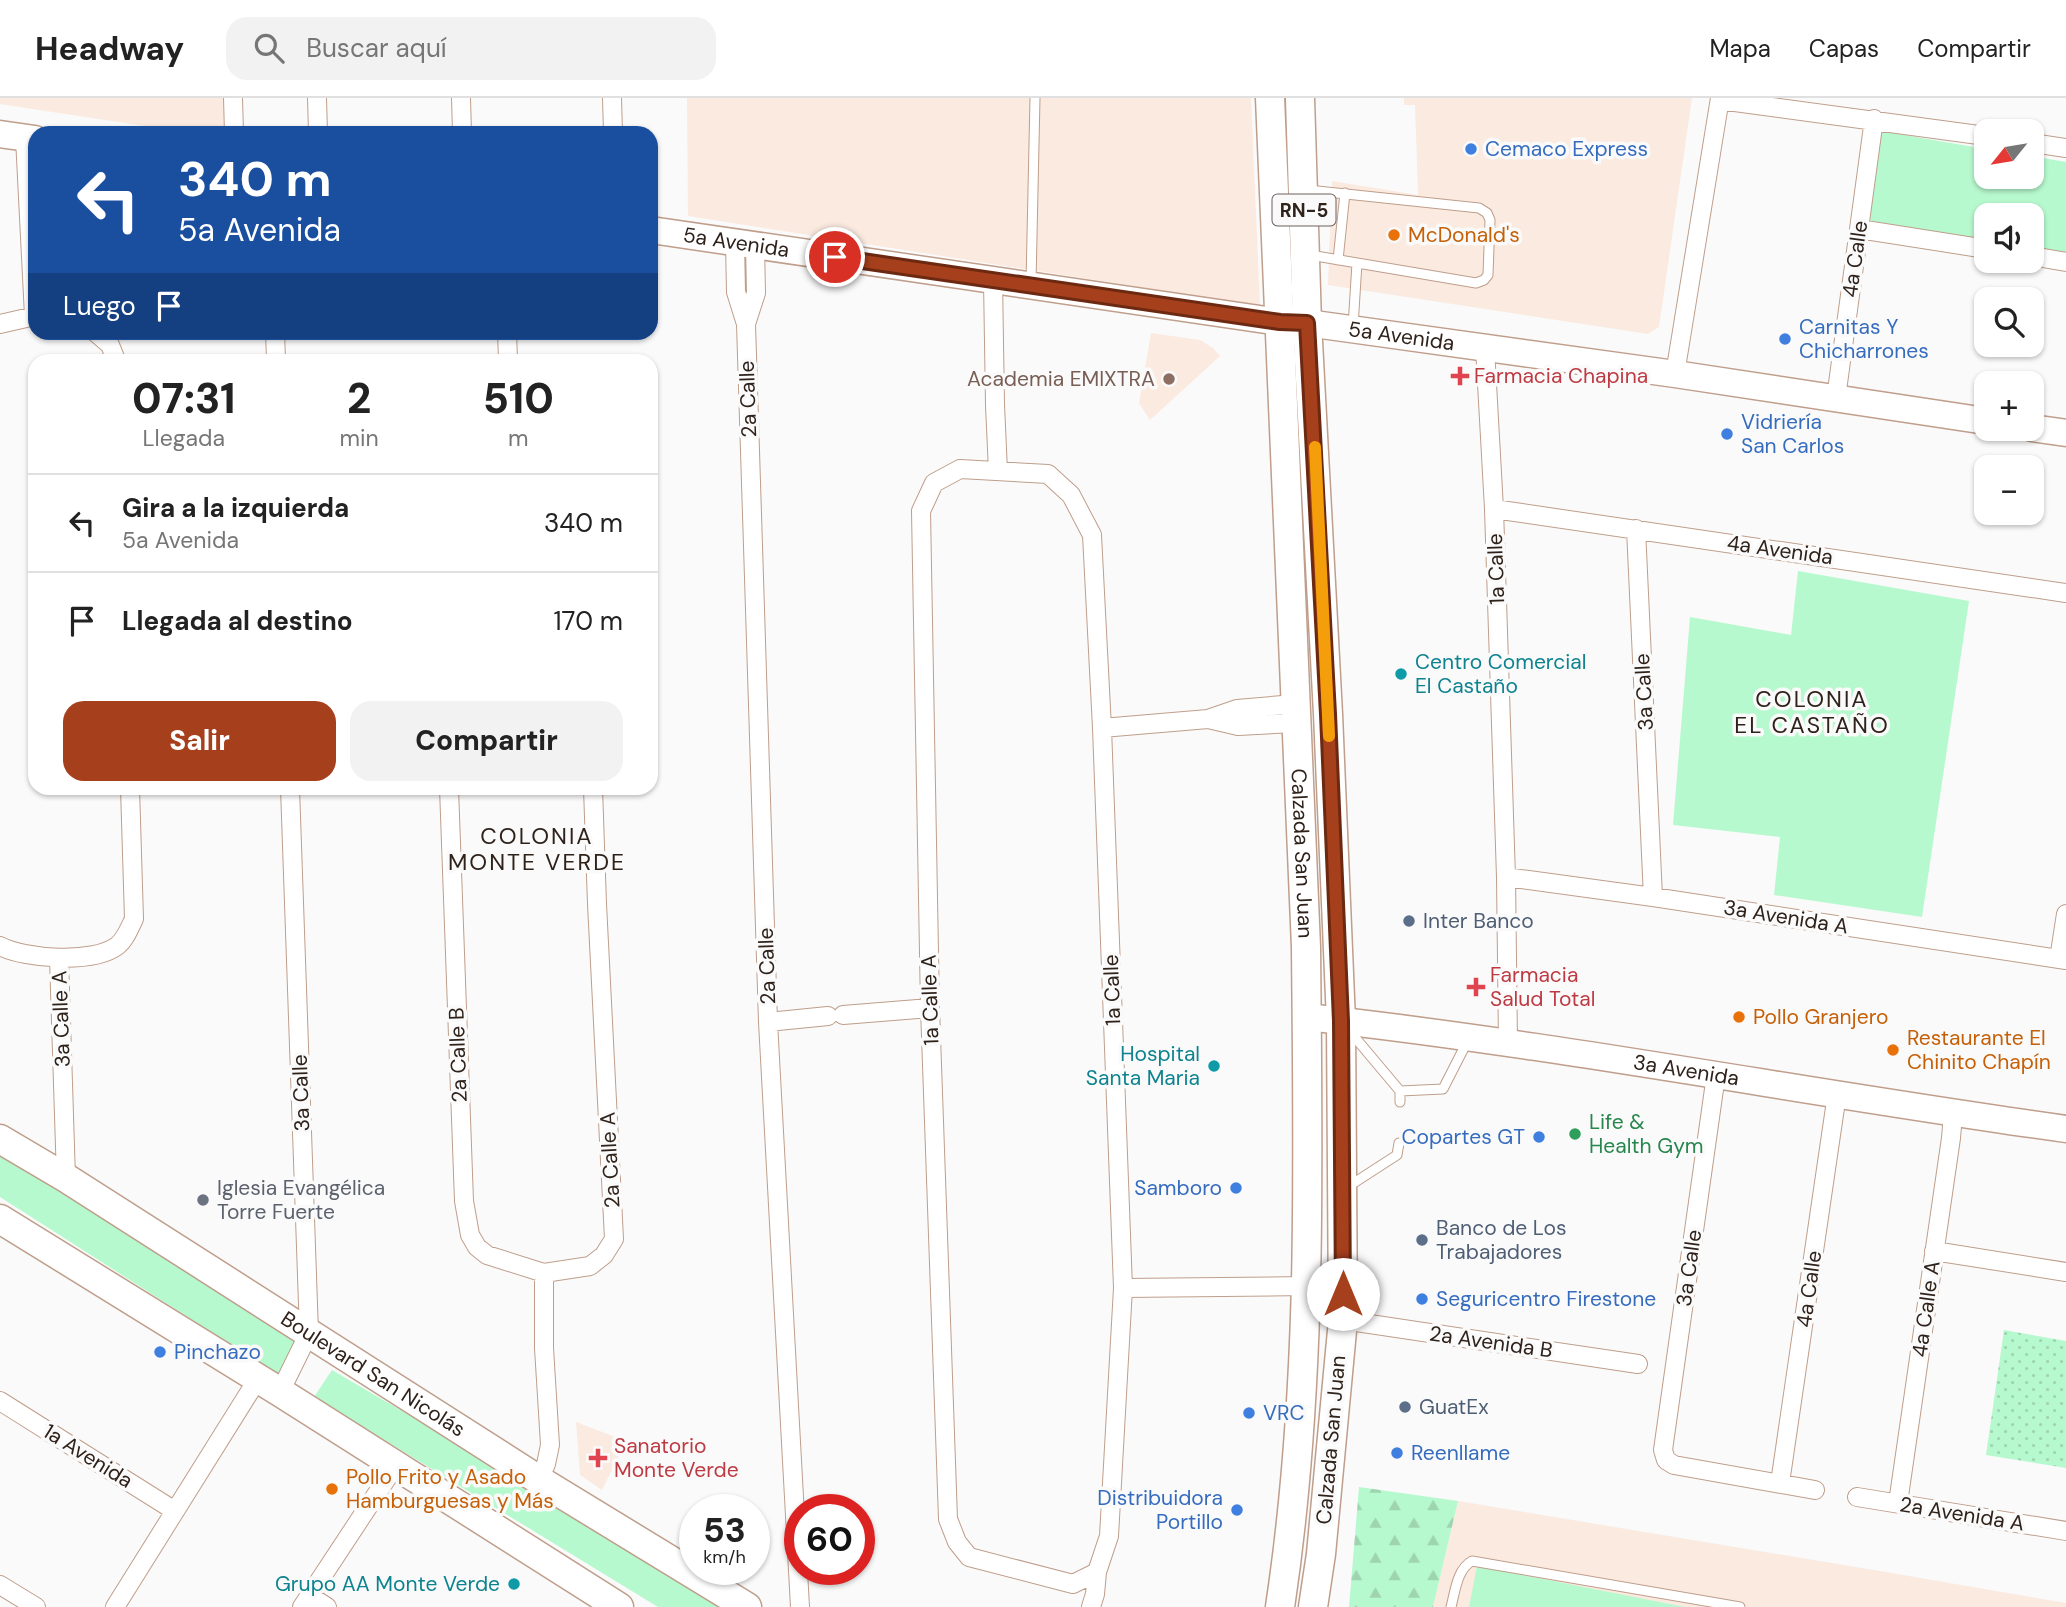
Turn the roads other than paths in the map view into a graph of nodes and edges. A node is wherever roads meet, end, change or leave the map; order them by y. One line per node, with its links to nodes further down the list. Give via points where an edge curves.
1 (233, 98): 10 (street)
2 (317, 98): 11 (street)
3 (461, 98): 12 (street)
4 (612, 98): 13 (street)
5 (1035, 98): 31 (lane)
6 (1270, 98): 33 (main road, Calzada San Juan / RN-5)
7 (1300, 98): 18 (main road, Calzada San Juan / RN-5)
8 (1720, 99): 9 (street); 39 (street)
9 (1874, 120): 14 (street); 20 (street, 4a Calle)
10 (234, 126)
11 (318, 126)
12 (462, 126)
13 (613, 126)
14 (1974, 134)
15 (20, 137): 22 (street)
16 (2044, 145): 17 (street)
17 (2066, 148)
18 (1303, 189): 19 (lane); 25 (main road, Calzada San Juan / RN-5)
19 (1345, 193): 27 (lane); 29 (lane, via 1479,208 1490,220 1488,275 1476,283)
20 (1859, 229): 24 (street); 40 (street, 4a Calle)
21 (658, 231): 23 (main road, 5a Avenida)
22 (28, 232)
23 (745, 244): 30 (main road, 5a Avenida); 63 (street, 2a Calle, via 736,292 746,324)
24 (1974, 247)
25 (1305, 255): 27 (lane); 33 (main road, Calzada San Juan / RN-5)
26 (2044, 258): 28 (street)
27 (1338, 260): 29 (lane)
28 (2066, 262)
29 (1357, 263): 35 (lane)
30 (993, 280): 31 (main road, 5a Avenida); 44 (street)
31 (1031, 285): 33 (main road, 5a Avenida)
32 (28, 318): 34 (street)
33 (1293, 322): 35 (main road, 5a Avenida); 48 (main road, Calzada San Juan / RN-5); 62 (main road, Calzada San Juan / RN-5, via 1328,714)
34 (0, 324)
35 (1353, 329): 37 (main road, 5a Avenida)
36 (104, 340): 38 (street)
37 (1485, 348): 39 (main road, 5a Avenida); 45 (street, 1a Calle)
38 (114, 354)
39 (1675, 374): 40 (main road, 5a Avenida)
40 (1836, 398): 41 (main road, 5a Avenida)
41 (1974, 419)
42 (2044, 430): 43 (main road)
43 (2066, 433)
44 (998, 471): 49 (street, 1a Calle, via 1048,474 1072,495 1092,535); 60 (street, 1a Calle A, via 960,469 934,483 920,511)
45 (1494, 509): 46 (street, 4a Avenida); 54 (street, 1a Calle)
46 (1636, 529): 47 (street, 4a Avenida); 55 (street, 3a Calle)
47 (2066, 593)
48 (1295, 714): 49 (street, via 1237,709 1208,719); 61 (main road, Calzada San Juan / RN-5)
49 (1102, 728): 81 (street, 1a Calle)
50 (130, 795): 58 (street, 3a Calle A, via 134,919 124,939 109,951 94,957)
51 (290, 795): 83 (street, 3a Calle)
52 (449, 795): 79 (street, 2a Calle B, via 464,1201 470,1235 487,1255)
53 (593, 795): 79 (street, 2a Calle A, via 614,1239 590,1266)
54 (1506, 877): 55 (street, 3a Avenida A); 65 (street, 1a Calle)
55 (1653, 897): 59 (street, 3a Avenida A)
56 (2066, 914): 59 (street)
57 (0, 946): 58 (street)
58 (59, 958): 74 (street, 3a Calle A)
59 (2063, 959)
60 (930, 1008): 63 (street); 95 (street, 1a Calle A, via 948,1519 969,1557 1073,1584)
61 (1307, 1017): 62 (main road, 3a Avenida); 80 (main road, Calzada San Juan / RN-5)
62 (1341, 1021): 64 (main road, 3a Avenida); 67 (lane); 75 (main road, Calzada San Juan / RN-5)
63 (768, 1022): 103 (street, 2a Calle)
64 (1469, 1038): 65 (main road, 3a Avenida); 67 (lane, via 1443,1089)
65 (1508, 1043): 66 (main road, 3a Avenida)
66 (1716, 1075): 68 (main road, 3a Avenida); 89 (street, 3a Calle, via 1663,1450 1674,1465)
67 (1400, 1091): 69 (lane)
68 (1837, 1094): 70 (main road, 3a Avenida); 89 (street, 4a Calle)
69 (1400, 1102)
70 (1953, 1114): 71 (main road, 3a Avenida); 77 (street, 4a Calle A)
71 (2066, 1129)
72 (0, 1139): 74 (main road, Boulevard San Nicolás)
73 (1399, 1143): 75 (lane, via 1397,1155)
74 (66, 1178): 83 (main road, Boulevard San Nicolás)
75 (1342, 1191): 82 (main road, Calzada San Juan / RN-5)
76 (0, 1219): 85 (main road)
77 (1934, 1251): 78 (street); 92 (street, 4a Calle A)
78 (2066, 1272)
79 (544, 1273): 88 (street, via 550,1445)
80 (1307, 1286): 81 (street); 105 (main road, Calzada San Juan / RN-5, via 1301,1404)
81 (1123, 1288): 95 (street, 1a Calle, via 1109,1536)
82 (1343, 1320): 84 (street, 2a Avenida B); 106 (main road, Calzada San Juan / RN-5)
83 (309, 1333): 85 (street, 3a Calle); 88 (main road, Boulevard San Nicolás)
84 (1638, 1364)
85 (269, 1386): 87 (main road); 93 (street, 3a Calle)
86 (0, 1401): 93 (street, 1a Avenida)
87 (395, 1466): 97 (street); 101 (main road)
88 (539, 1480): 102 (main road, Boulevard San Nicolás)
89 (1780, 1483): 90 (street)
90 (1815, 1490)
91 (1857, 1497): 92 (street, 2a Avenida A)
92 (1898, 1503): 94 (street, 2a Avenida A)
93 (175, 1511): 99 (street, 3a Calle)
94 (2066, 1531)
95 (1097, 1572): 104 (street, 1a Calle)
96 (0, 1585): 98 (street)
97 (306, 1601): 100 (street)
98 (36, 1607)
99 (115, 1607)
100 (327, 1607)
101 (619, 1607)
102 (747, 1607)
103 (800, 1607)
104 (1091, 1607)
105 (1280, 1607)
106 (1313, 1607)
107 (1451, 1607): 108 (lane, via 1462,1570 1472,1561)
108 (1740, 1607)

